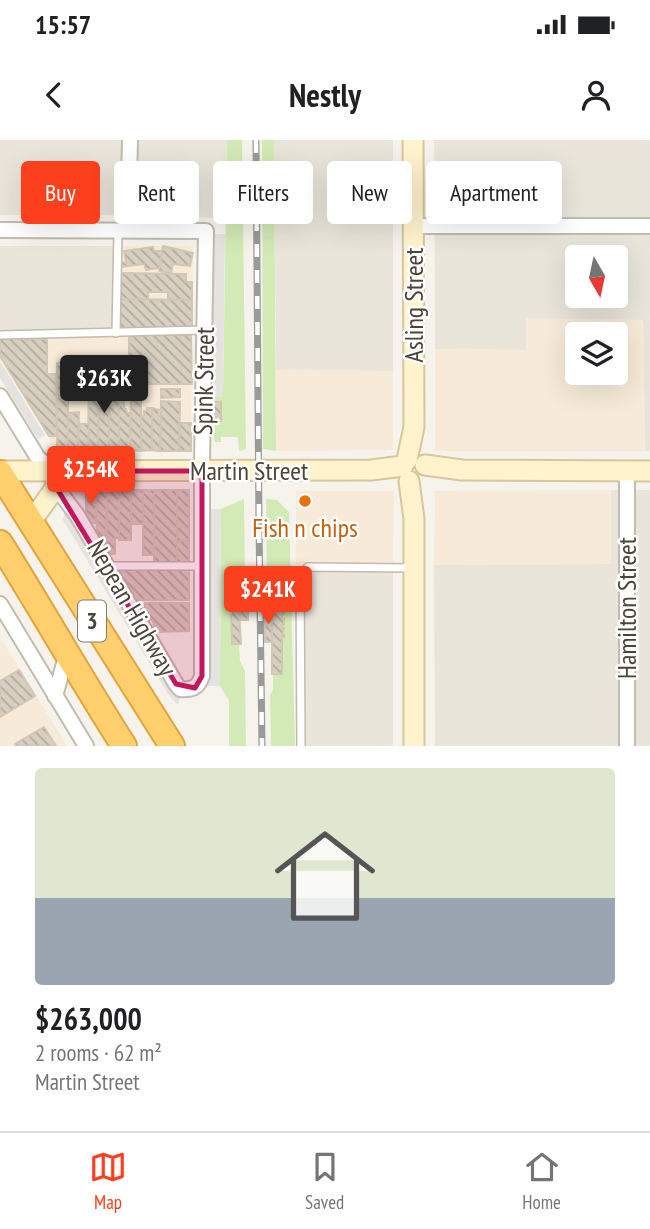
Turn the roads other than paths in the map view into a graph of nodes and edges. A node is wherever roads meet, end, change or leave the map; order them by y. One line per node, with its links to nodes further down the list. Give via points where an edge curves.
1 (130, 140): 6 (street)
2 (413, 140): 3 (street, Asling Street)
3 (414, 226): 4 (street); 12 (street, Asling Street)
4 (650, 226)
5 (0, 230): 6 (street)
6 (123, 230): 7 (street, Spink Street, via 206,231); 8 (lane)
7 (204, 330): 8 (lane); 11 (street, Spink Street)
8 (116, 333): 9 (lane)
9 (0, 335)
10 (0, 396): 16 (street, Nepean Highway)
11 (202, 471): 12 (street, Martin Street); 16 (street, Martin Street); 20 (street, Spink Street)
12 (414, 471): 13 (street, Martin Street); 21 (street, Asling Street)
13 (627, 471): 14 (street, Martin Street); 33 (street, Hamilton Street)
14 (650, 471)
15 (0, 472): 16 (street, Martin Street); 17 (highway, Nepean Highway / 3)
16 (55, 479): 17 (street); 19 (street, Nepean Highway)
17 (30, 523): 22 (highway, Nepean Highway / 3)
18 (0, 542): 23 (highway, 3)
19 (107, 566): 20 (lane); 26 (street, Nepean Highway, via 176,684)
20 (202, 566): 26 (street, Spink Street, via 202,676 195,688)
21 (413, 569): 31 (lane, via 308,567 300,575); 32 (street, Asling Street)
22 (61, 572): 23 (highway); 30 (highway, Nepean Highway / 3)
23 (30, 591): 25 (highway, 3)
24 (0, 604): 27 (street)
25 (67, 652): 27 (street); 29 (highway, 3)
26 (187, 690)
27 (55, 695): 28 (street)
28 (86, 746)
29 (124, 746)
30 (172, 746)
31 (301, 746)
32 (414, 746)
33 (627, 746)

